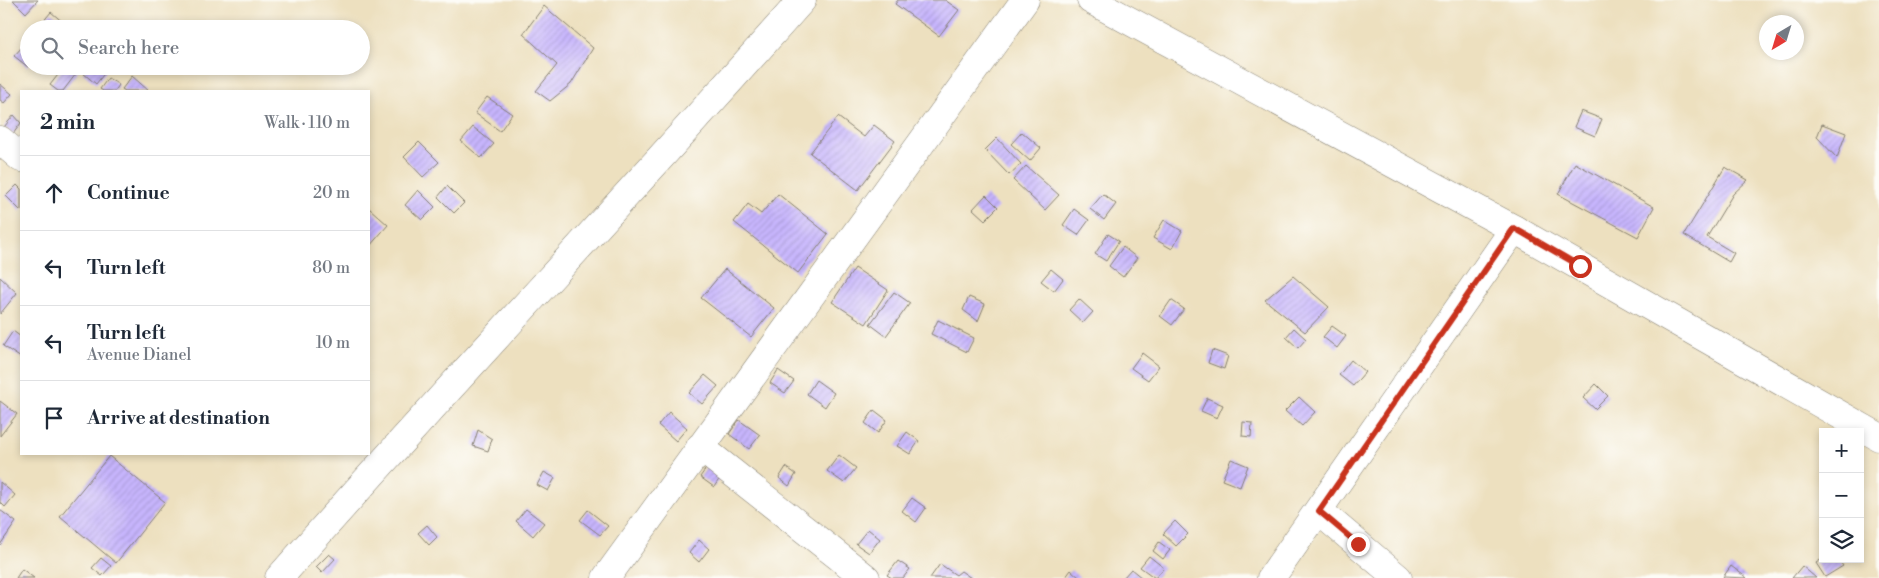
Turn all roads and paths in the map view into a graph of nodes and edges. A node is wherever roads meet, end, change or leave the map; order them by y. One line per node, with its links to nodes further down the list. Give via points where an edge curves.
1 (802, 0): 9 (street, via 711,103)
2 (1025, 0): 8 (street)
3 (1091, 0): 6 (street)
4 (0, 140): 5 (street)
5 (20, 157)
6 (1514, 228): 7 (street); 10 (street)
7 (1879, 437)
8 (700, 447): 12 (street); 13 (street)
9 (374, 459): 11 (street)
10 (1319, 511): 14 (street); 15 (street)
11 (279, 578)
12 (606, 578)
13 (866, 578)
14 (1272, 578)
15 (1398, 578)

